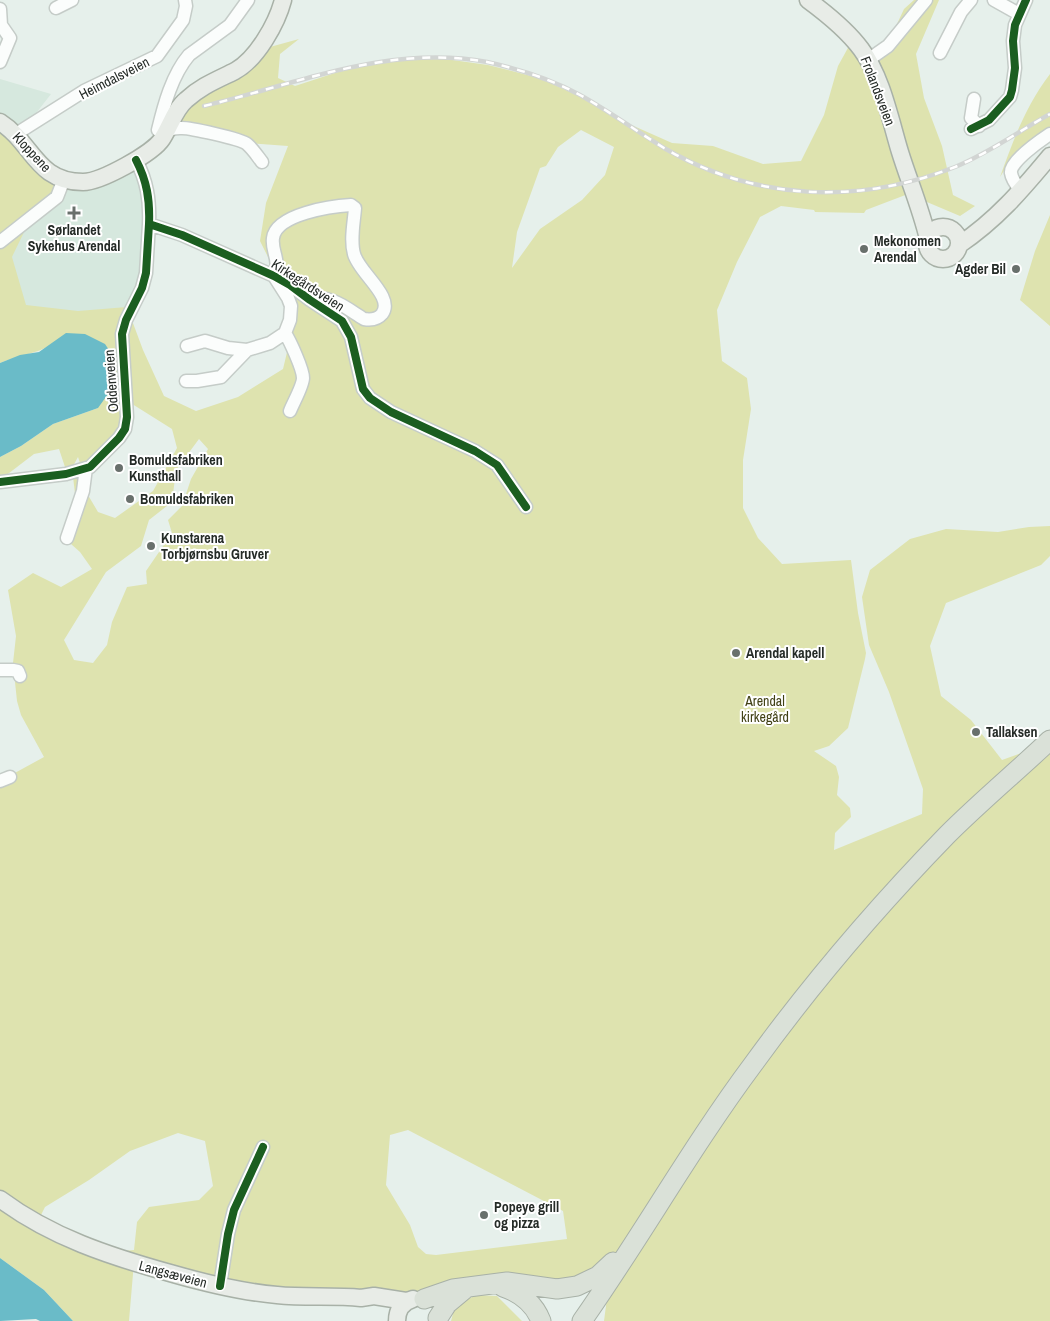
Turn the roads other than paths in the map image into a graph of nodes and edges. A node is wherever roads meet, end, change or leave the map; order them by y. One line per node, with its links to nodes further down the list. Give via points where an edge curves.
1 (72, 0): 10 (street)
2 (185, 0): 19 (street, Heimdalsveien, via 183,20 157,56 84,91)
3 (248, 0): 18 (street, via 230,25 184,61 158,130)
4 (283, 0): 18 (main road, via 277,18 253,56 236,70 198,89 184,102)
5 (808, 0): 14 (main road, Frolandsveien, via 845,30)
6 (926, 0): 14 (street, via 888,46)
7 (971, 0): 13 (street, via 961,12)
8 (994, 0): 12 (street)
9 (1026, 0): 12 (street)
10 (56, 8)
11 (0, 9): 15 (street, via 1,25 10,38)
12 (1020, 14): 16 (street, via 1015,25 1015,62 1008,101 989,120 975,127 971,118)
13 (940, 53)
14 (868, 60): 26 (main road, Frolandsveien)
15 (0, 62)
16 (974, 99)
17 (0, 122): 19 (main road, Kloppene)
18 (166, 132): 22 (main road, via 162,140); 23 (street, via 191,128 239,140 247,144)
19 (16, 134): 24 (main road, Kloppene, via 50,174)
20 (1050, 134): 25 (street, via 1016,161 1011,169 1015,184)
21 (1050, 156): 25 (main road)
22 (136, 160): 24 (main road, via 100,178 84,182); 28 (street, via 147,185)
23 (262, 162)
24 (64, 179): 31 (street, via 57,197)
25 (1021, 191): 27 (main road)
26 (918, 202): 29 (main road, Frolandsveien); 30 (main road, Frolandsveien)
27 (987, 223): 29 (main road); 32 (main road)
28 (149, 224): 33 (street, Kirkegårdsveien, via 182,234); 40 (street, Oddenveien, via 146,273 122,334 125,429 95,463)
29 (947, 228): 30 (main road, via 934,230); 32 (main road, via 957,235)
30 (928, 238): 32 (main road, via 930,251 941,258 952,256)
31 (0, 242)
32 (959, 245)
33 (274, 276): 34 (street, Kirkegårdsveien); 34 (street, via 278,266 273,237 280,224 322,209 351,205 355,208 353,252 357,264 384,299 383,313 369,320 335,301 321,297); 35 (street, via 291,306)
34 (310, 300): 42 (street, Kirkegårdsveien, via 342,321 351,337 363,389 370,398 391,412 475,451 497,465)
35 (285, 333): 37 (street, via 270,343); 39 (street, via 303,376)
36 (187, 346): 37 (street, via 205,341)
37 (247, 350): 38 (street, via 221,377)
38 (186, 381)
39 (290, 411)
40 (86, 468): 41 (street, Oddenveien, via 66,474); 43 (street, via 83,491)
41 (0, 482)
42 (526, 507)
43 (67, 538)
44 (0, 670): 45 (street, via 18,671)
45 (20, 676)
46 (1050, 740): 50 (highway, via 948,835 833,962 718,1112)
47 (1050, 756): 51 (highway, via 954,844 840,967 725,1117)
48 (263, 1147): 53 (street, via 234,1210)
49 (0, 1199): 53 (main road, Langsæveien, via 60,1236 125,1260)
50 (656, 1208): 52 (highway, via 608,1269 588,1283 557,1289 506,1282); 60 (highway)
51 (625, 1272): 61 (highway); 62 (highway)
52 (494, 1284): 54 (highway); 59 (highway, via 525,1298)
53 (220, 1286): 55 (main road, Langsæveien, via 276,1295)
54 (466, 1288): 56 (highway); 57 (highway, via 447,1304)
55 (361, 1298): 56 (main road, Langsæveien); 58 (main road, Langsæveien)
56 (415, 1300): 57 (main road, via 434,1306); 58 (main road, via 399,1310)
57 (438, 1319)
58 (397, 1321)
59 (542, 1321)
60 (582, 1321)
61 (590, 1321)
62 (596, 1321)

